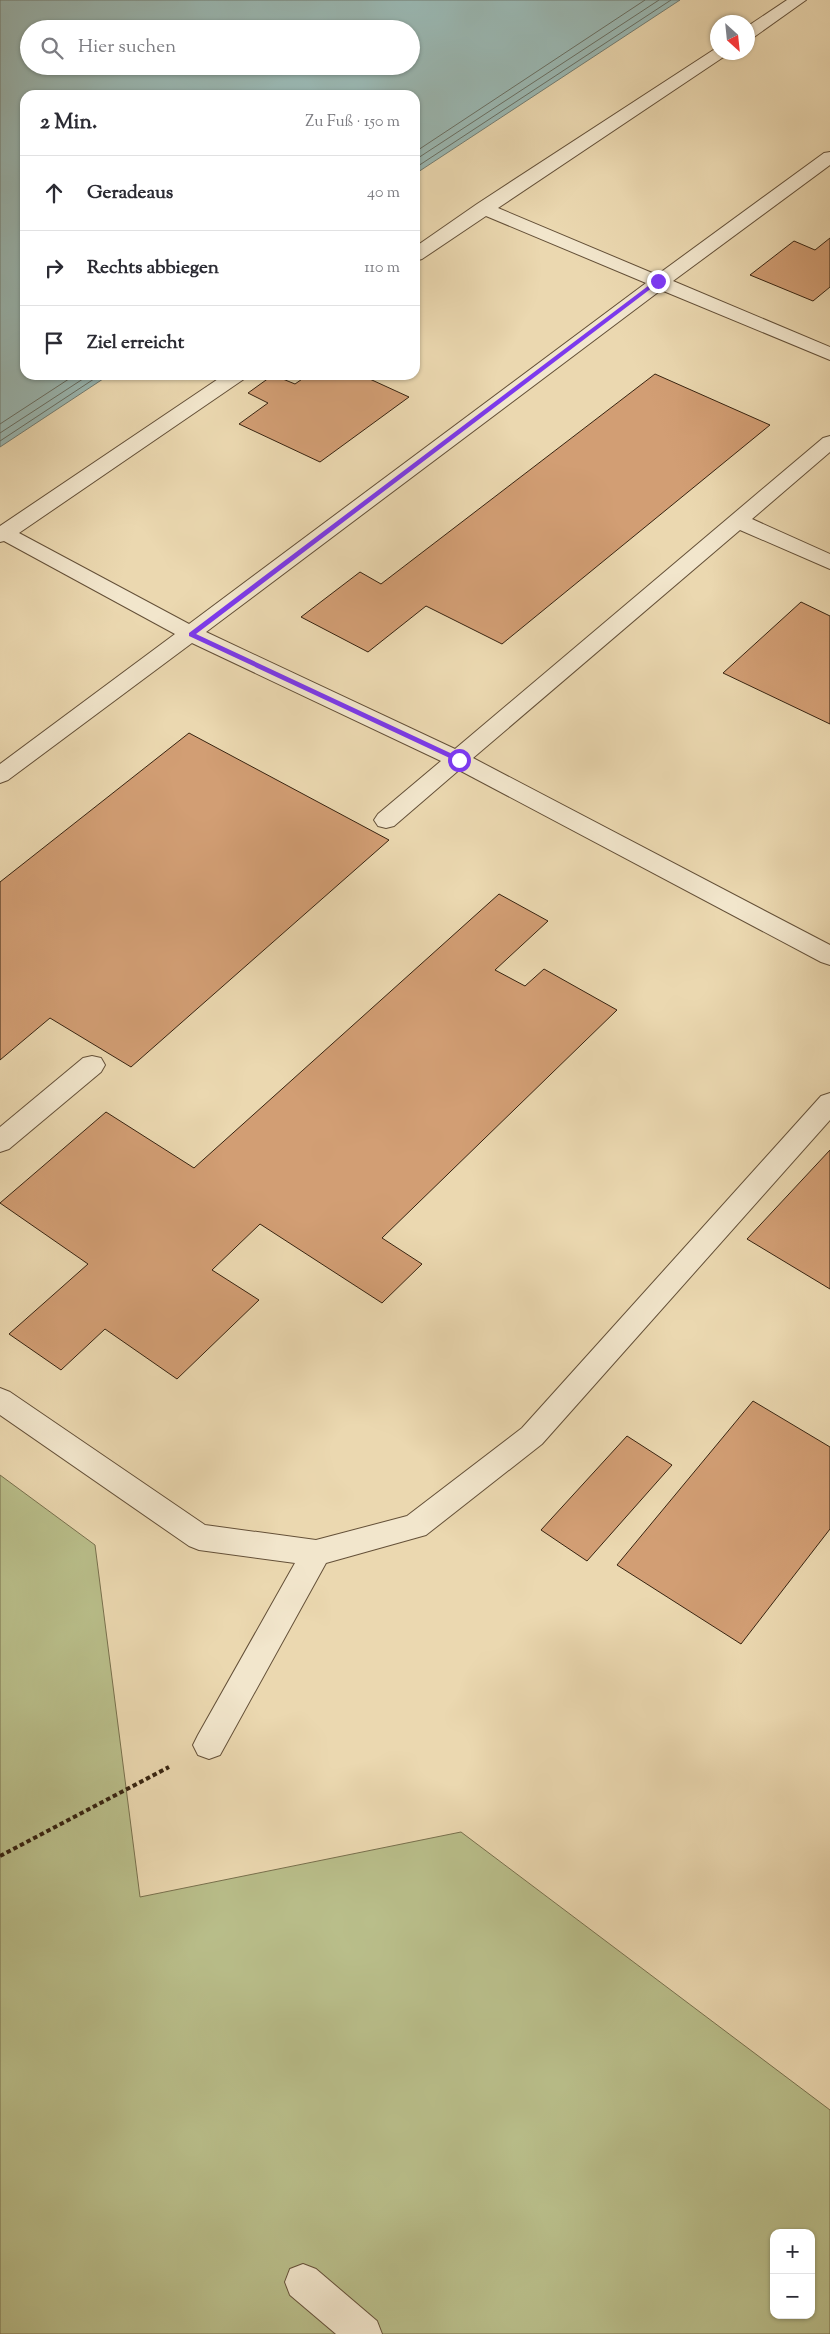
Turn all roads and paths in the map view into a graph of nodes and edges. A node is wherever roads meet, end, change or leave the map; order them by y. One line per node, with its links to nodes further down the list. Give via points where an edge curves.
1 (798, 0): 2 (lane)
2 (755, 28)
3 (710, 58): 5 (lane)
4 (830, 157): 7 (lane)
5 (483, 208): 6 (lane); 7 (lane)
6 (420, 252)
7 (658, 281): 8 (lane); 14 (lane)
8 (830, 354)
9 (230, 380): 12 (lane)
10 (830, 442): 11 (lane)
11 (738, 521): 13 (lane); 15 (lane)
12 (2, 534): 14 (lane)
13 (830, 562)
14 (191, 634): 15 (lane); 16 (lane)
15 (459, 760): 17 (lane); 18 (lane)
16 (0, 775)
17 (386, 820)
18 (830, 956)
19 (92, 1065): 21 (lane)
20 (830, 1104): 23 (lane, via 532,1436 416,1526)
21 (0, 1142)
22 (0, 1400): 23 (lane, via 199,1537)
23 (316, 1553): 24 (lane)
24 (209, 1745): 25 (path)
25 (0, 1856)
26 (302, 2282): 27 (lane)
27 (364, 2334)

